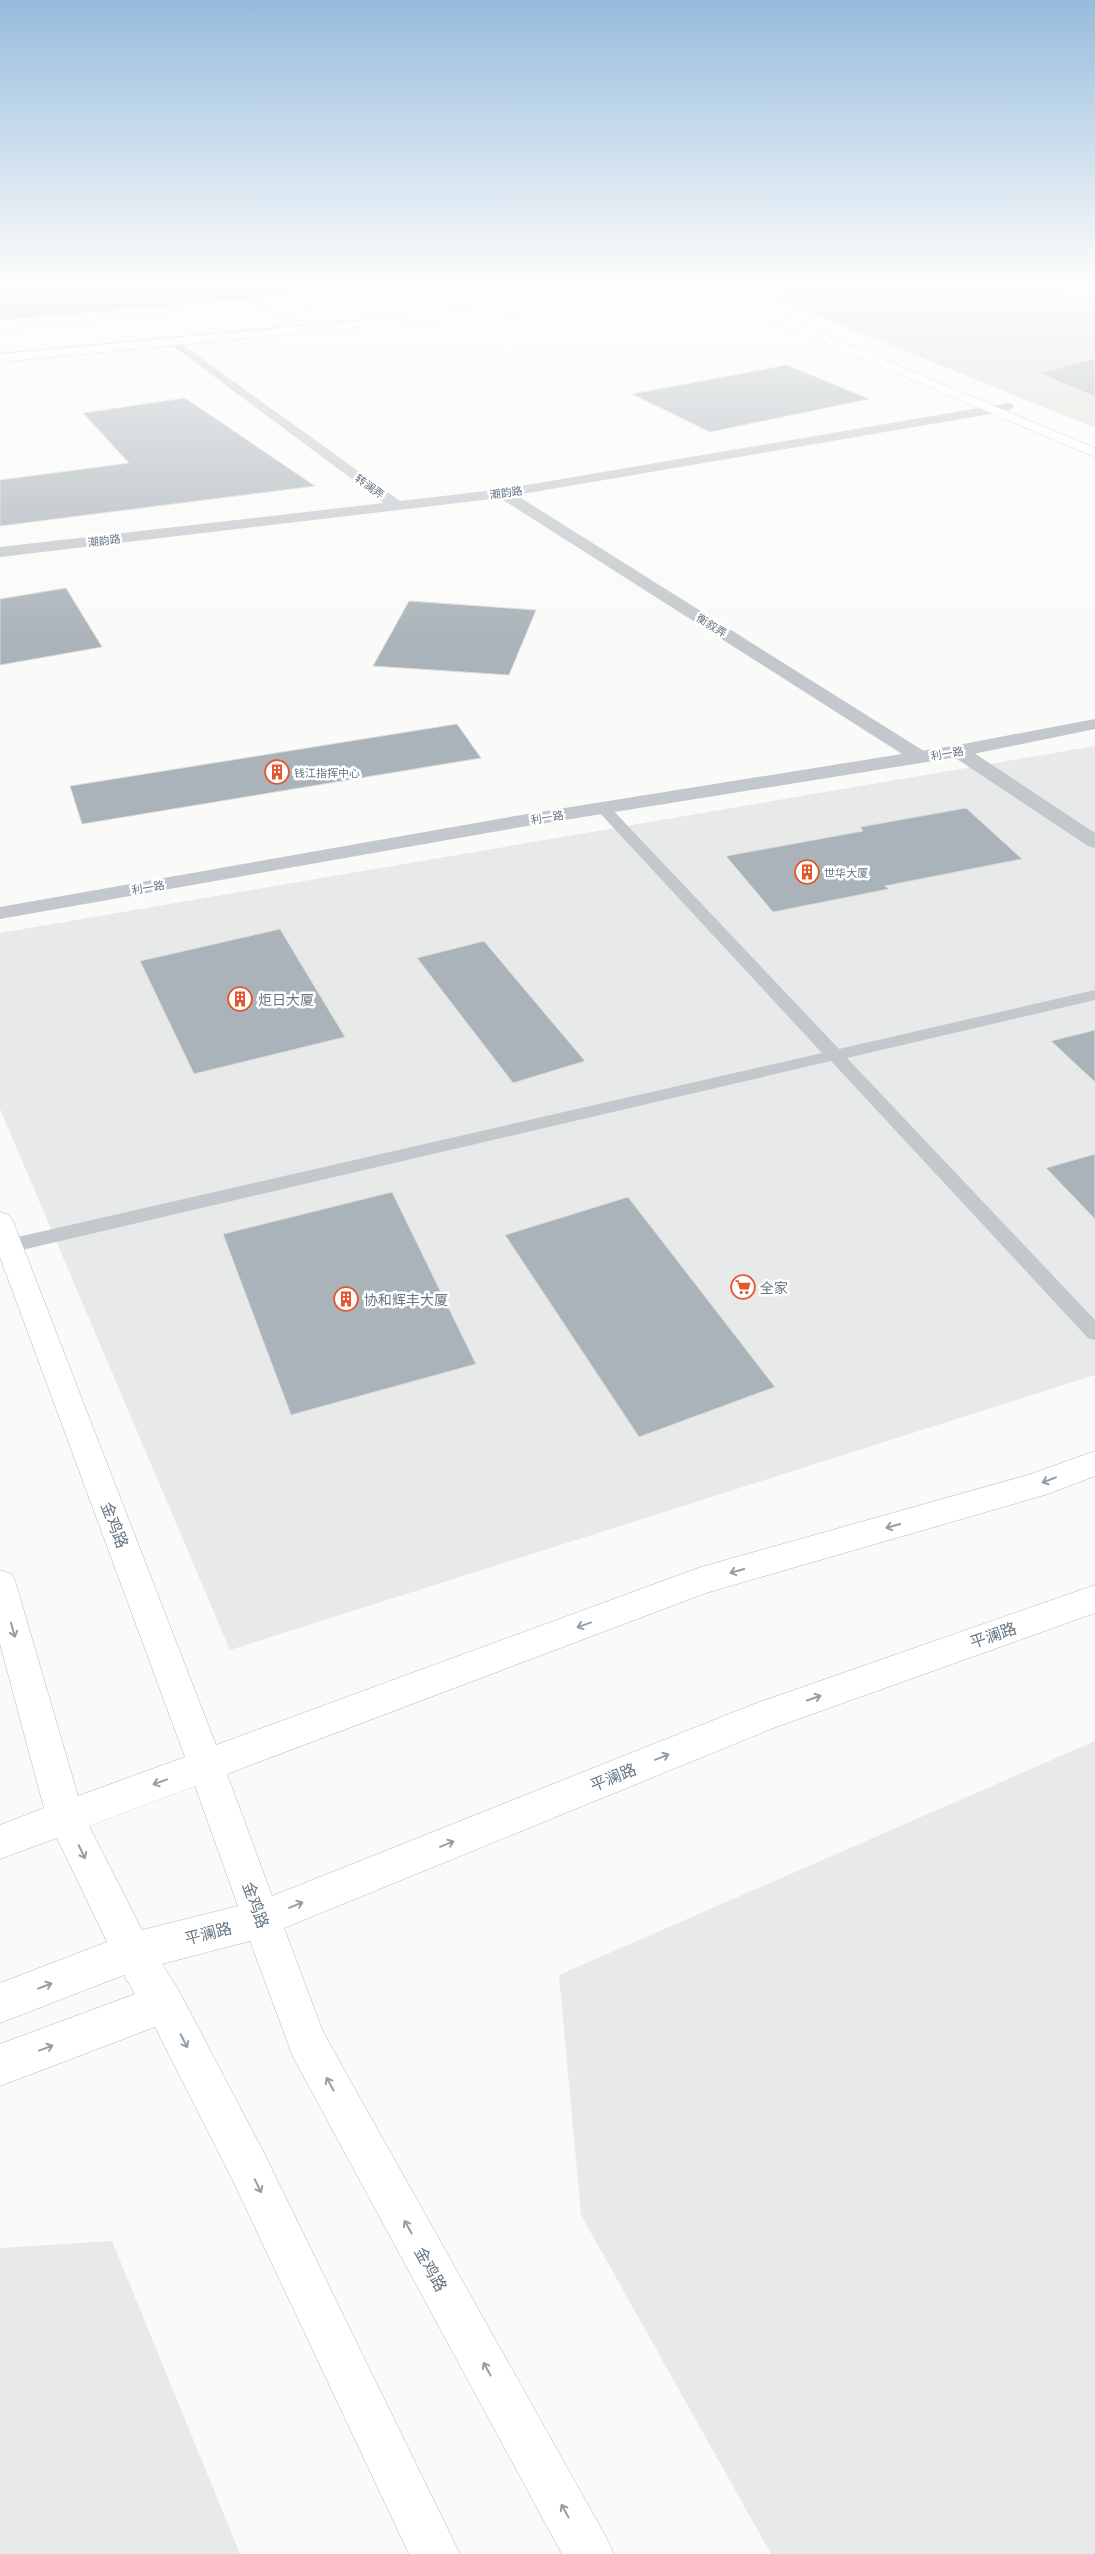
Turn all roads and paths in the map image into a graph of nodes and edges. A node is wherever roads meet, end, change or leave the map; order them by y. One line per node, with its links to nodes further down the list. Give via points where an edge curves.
1 (254, 400): 9 (street, 转澜弄)
2 (970, 400): 5 (main road)
3 (992, 400): 4 (main road)
4 (1008, 407): 5 (street, 潮韵路); 6 (main road)
5 (993, 410): 7 (main road); 8 (street, 潮韵路)
6 (1095, 443)
7 (1095, 453)
8 (503, 493): 9 (street, 潮韵路); 13 (street, 衡叙弄)
9 (398, 506): 10 (street, 潮韵路)
10 (0, 552)
11 (1095, 724): 12 (street, 利一路)
12 (958, 751): 13 (street, 利一路); 15 (street)
13 (920, 757): 14 (street, 利一路)
14 (603, 808): 16 (street, 利一路); 18 (lane)
15 (1095, 842)
16 (0, 913)
17 (1095, 995): 18 (lane)
18 (835, 1055): 19 (lane); 20 (lane)
19 (5, 1234): 24 (main road, 金鸡路)
20 (1095, 1333)
21 (1095, 1463): 24 (main road, one-way to 24, via 1038,1485 701,1581)
22 (0, 1584): 25 (main road, one-way to 25)
23 (1095, 1599): 27 (main road, 平澜路, one-way to 23, via 766,1715)
24 (206, 1766): 25 (main road, one-way to 25); 27 (main road, 金鸡路)
25 (65, 1816): 26 (main road); 28 (main road, one-way to 28)
26 (0, 1842)
27 (261, 1920): 28 (main road, 平澜路); 33 (main road, 金鸡路, one-way to 27, via 307,2043)
28 (132, 1952): 29 (main road, 平澜路, one-way to 28); 30 (main road)
29 (0, 2003)
30 (164, 2003): 31 (main road, one-way to 30); 32 (main road, one-way to 32, via 249,2168)
31 (0, 2065)
32 (435, 2554)
33 (589, 2554)

